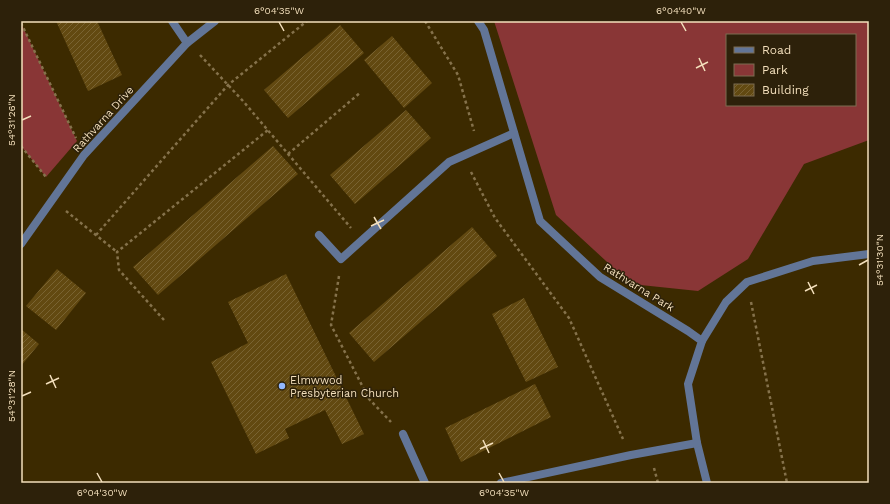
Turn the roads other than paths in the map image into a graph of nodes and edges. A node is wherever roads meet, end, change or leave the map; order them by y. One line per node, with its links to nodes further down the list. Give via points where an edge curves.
1 (172, 21): 4 (street)
2 (215, 21): 4 (street, Rathvarna Drive)
3 (478, 21): 5 (street, Rathvarna Park, via 484,30)
4 (188, 43): 7 (street, Rathvarna Drive, via 84,155)
5 (514, 133): 6 (street, via 449,162 341,259); 9 (street, Rathvarna Park, via 540,222 600,277)
6 (320, 235)
7 (21, 244)
8 (869, 254): 9 (street, via 813,261 747,282 726,302)
9 (702, 341): 11 (street, via 688,384)
10 (403, 434): 12 (street)
11 (697, 443): 13 (street); 14 (street)
12 (425, 483)
13 (501, 483)
14 (707, 483)

